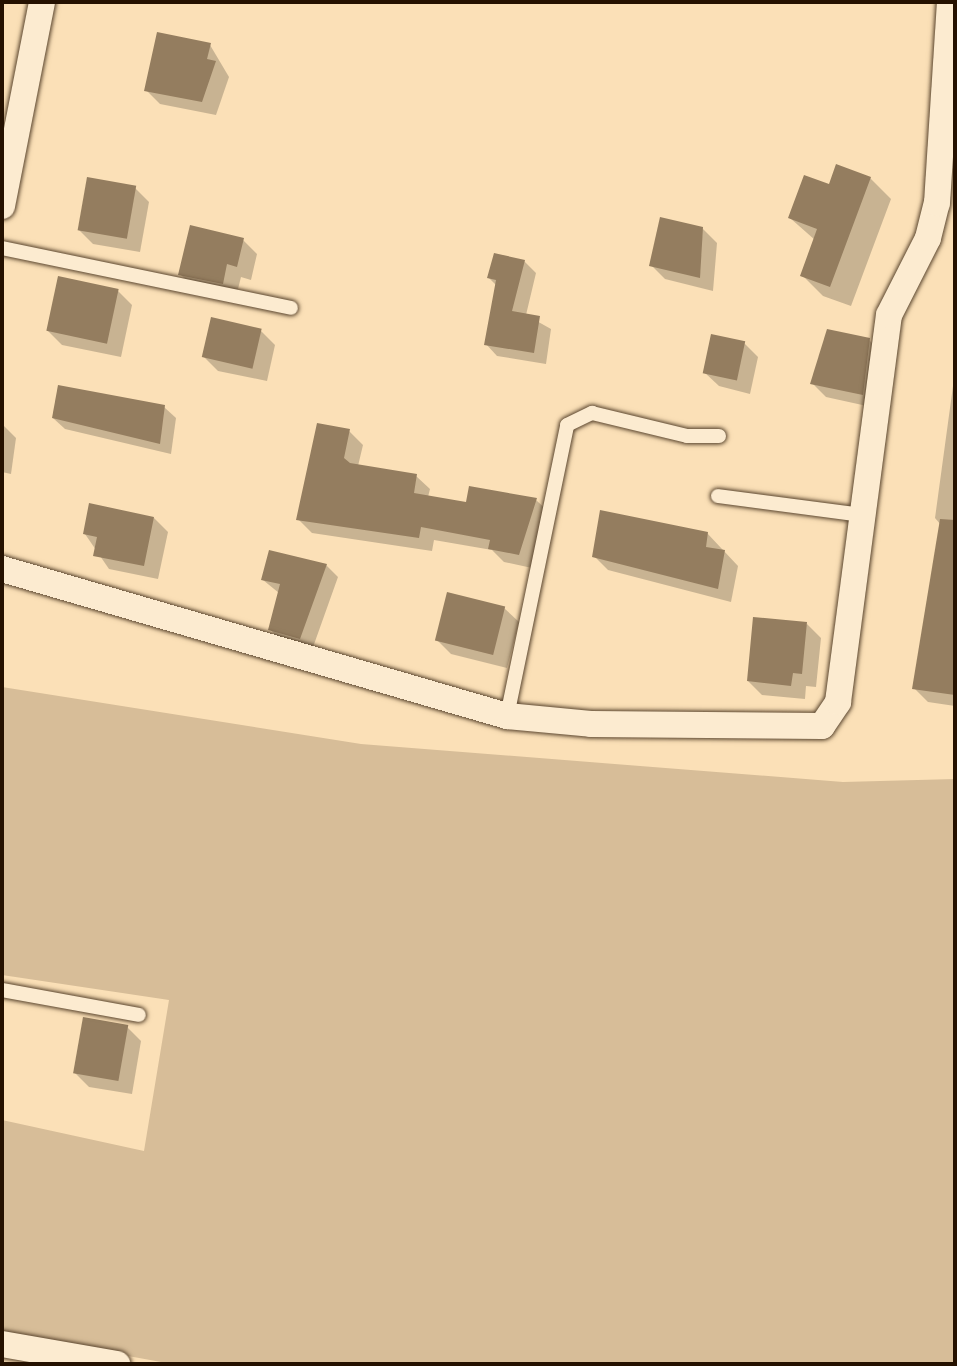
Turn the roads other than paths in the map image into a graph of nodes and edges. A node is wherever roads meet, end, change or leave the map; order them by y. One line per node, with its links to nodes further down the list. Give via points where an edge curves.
1 (43, 2): 3 (street)
2 (950, 2): 8 (street, via 937,203 889,315)
3 (2, 206)
4 (2, 248): 5 (lane)
5 (291, 308)
6 (719, 436): 10 (lane, via 687,436 592,413 567,425)
7 (718, 496): 8 (lane)
8 (863, 515): 10 (street, via 838,702 832,720 822,726 591,724)
9 (2, 569): 10 (street)
10 (508, 716)
11 (2, 990): 12 (lane)
12 (139, 1015)
13 (2, 1344): 14 (street)
14 (77, 1361): 15 (street)
15 (117, 1364)

